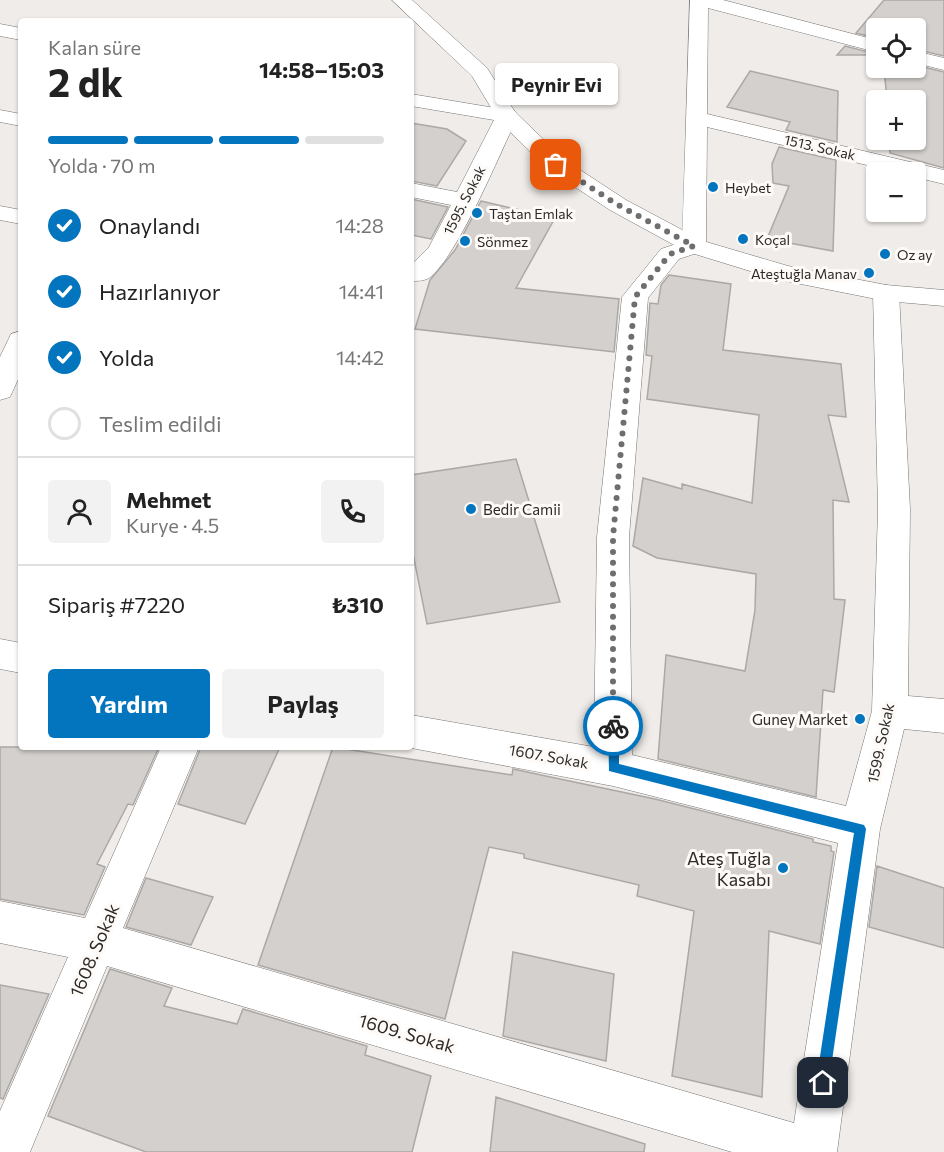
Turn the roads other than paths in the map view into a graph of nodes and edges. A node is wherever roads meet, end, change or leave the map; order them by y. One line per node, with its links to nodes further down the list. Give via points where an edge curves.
1 (400, 0): 10 (street, via 480,72)
2 (700, 0): 5 (street); 11 (street)
3 (0, 30): 4 (street)
4 (18, 33)
5 (866, 43)
6 (926, 60): 7 (street)
7 (944, 64)
8 (414, 100): 10 (street)
9 (0, 116): 12 (street)
10 (507, 116): 15 (street, 1595. Sokak); 18 (street, via 556,165 618,205)
11 (695, 118): 13 (street, 1513. Sokak); 18 (street)
12 (18, 119)
13 (944, 177)
14 (414, 191): 15 (street)
15 (464, 200): 19 (street, 1595. Sokak, via 440,250 419,273)
16 (0, 213): 17 (street)
17 (18, 216)
18 (694, 246): 20 (street, via 785,273); 30 (street, via 670,254 635,297 613,537)
19 (414, 273)
20 (886, 293): 21 (street); 26 (street, 1599. Sokak, via 894,508)
21 (944, 298)
22 (18, 347): 23 (street)
23 (0, 390)
24 (0, 654): 25 (street)
25 (18, 657)
26 (890, 711): 27 (street); 31 (street, 1599. Sokak)
27 (944, 716)
28 (414, 733): 30 (street, 1607. Sokak)
29 (179, 750): 33 (street, 1608. Sokak)
30 (613, 768): 31 (street, 1607. Sokak)
31 (860, 829): 35 (street, 1599. Sokak)
32 (0, 922): 33 (street, 1609. Sokak)
33 (98, 942): 34 (street, 1608. Sokak); 35 (street, 1609. Sokak)
34 (6, 1152)
35 (812, 1152)

